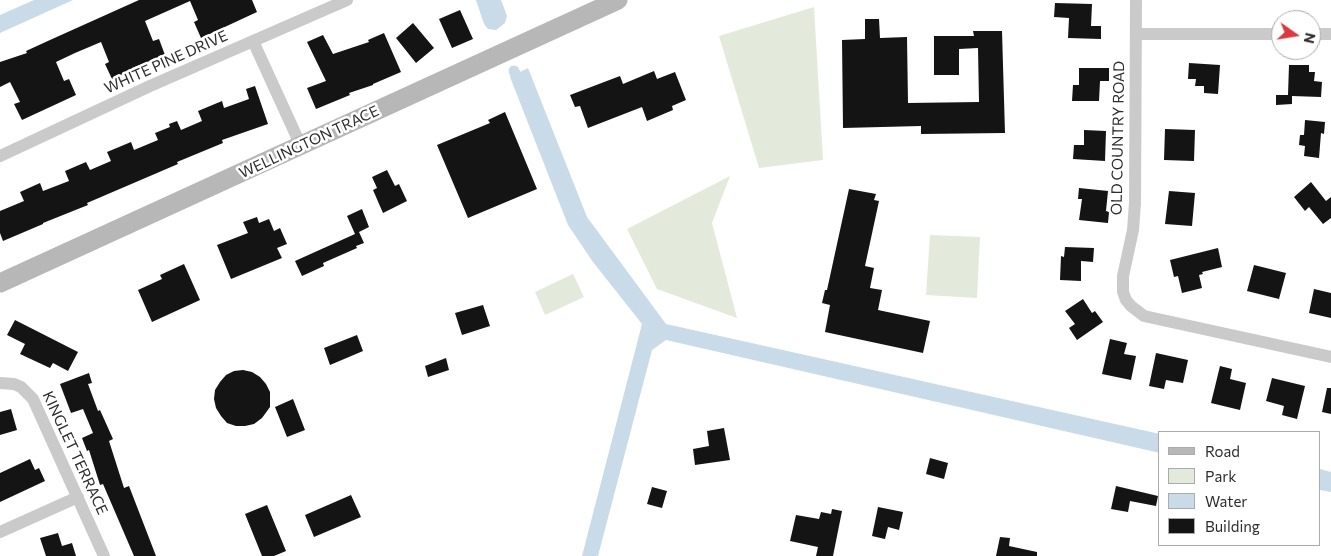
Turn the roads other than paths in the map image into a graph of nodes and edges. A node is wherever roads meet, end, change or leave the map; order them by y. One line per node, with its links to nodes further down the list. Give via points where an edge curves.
1 (347, 0): 6 (street, WHITE PINE DRIVE)
2 (618, 0): 7 (street, WELLINGTON TRACE)
3 (1136, 0): 4 (street, OLD COUNTRY ROAD)
4 (1136, 34): 5 (street); 10 (street, OLD COUNTRY ROAD, via 1135,203 1123,276 1126,300 1144,316)
5 (1271, 34)
6 (253, 41): 7 (street); 8 (street, WHITE PINE DRIVE)
7 (301, 146): 9 (street, WELLINGTON TRACE)
8 (0, 156)
9 (0, 283)
10 (1331, 357)
11 (0, 383): 12 (street, KINGLET TERRACE, via 21,387 33,399)
12 (78, 497): 13 (street); 14 (street, KINGLET TERRACE)
13 (0, 532)
14 (104, 556)

